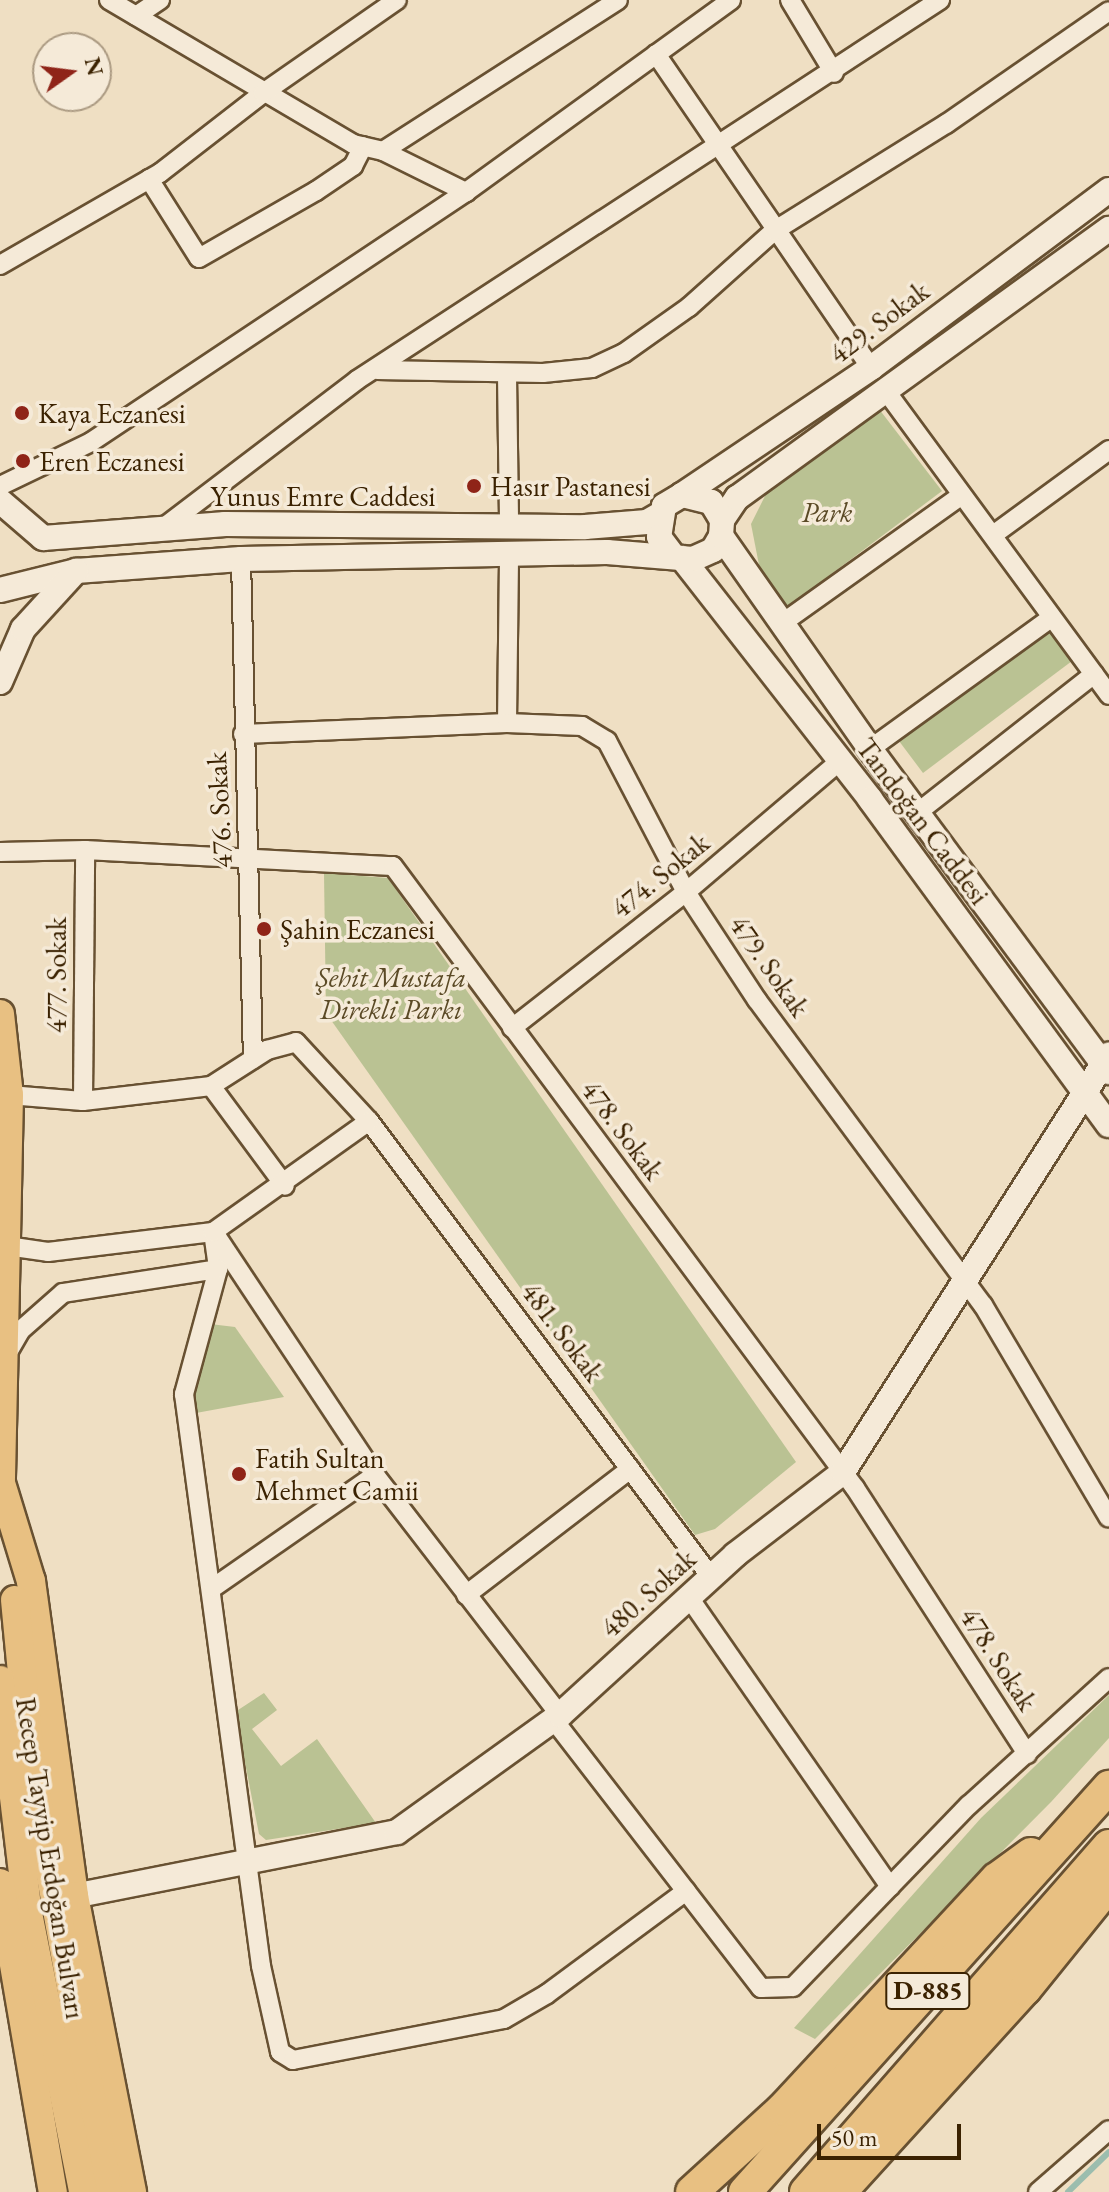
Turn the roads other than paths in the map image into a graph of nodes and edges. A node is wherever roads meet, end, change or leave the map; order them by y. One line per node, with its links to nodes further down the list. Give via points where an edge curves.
1 (109, 0): 9 (street)
2 (160, 0): 9 (street)
3 (397, 0): 12 (street)
4 (618, 0): 15 (street)
5 (731, 0): 10 (street)
6 (790, 0): 11 (street)
7 (940, 0): 11 (street)
8 (1109, 11): 20 (street, via 946,124)
9 (136, 16): 12 (street)
10 (656, 54): 14 (street); 18 (street)
11 (834, 73): 14 (street)
12 (263, 93): 13 (street); 16 (street)
13 (363, 146): 15 (street); 16 (street, via 353,166 199,258)
14 (722, 146): 20 (street); 23 (street)
15 (383, 151): 18 (street)
16 (149, 179): 21 (street)
17 (1109, 190): 22 (main road, 429. Sokak)
18 (466, 192): 27 (street, via 91,442)
19 (1109, 229): 25 (main road)
20 (774, 231): 22 (street); 24 (street, via 689,307 624,353 592,368)
21 (0, 265)
22 (871, 368): 28 (main road, 429. Sokak)
23 (377, 370): 24 (street); 34 (street)
24 (507, 375): 32 (street)
25 (886, 391): 29 (street); 33 (main road, via 737,498)
26 (1109, 450): 35 (street)
27 (0, 486)
28 (682, 495): 31 (main road); 33 (main road, via 711,502)
29 (962, 495): 35 (street); 42 (street)
30 (0, 501): 34 (main road, Yunus Emre Caddesi, via 43,538)
31 (659, 515): 32 (main road, Yunus Emre Caddesi, via 647,522 585,527); 37 (main road, via 659,537)
32 (509, 526): 34 (main road, Yunus Emre Caddesi, via 225,524)
33 (721, 528): 37 (main road, via 704,556); 42 (main road, Tandoğan Caddesi)
34 (158, 531)
35 (993, 535): 41 (street)
36 (509, 554): 37 (main road); 38 (main road); 46 (street)
37 (677, 556): 49 (main road, Tandoğan Caddesi)
38 (241, 559): 39 (main road); 47 (street, 476. Sokak)
39 (76, 571): 40 (main road); 44 (main road, via 23,629)
40 (0, 590)
41 (1051, 618): 43 (street); 48 (street)
42 (781, 624): 48 (main road, Tandoğan Caddesi)
43 (1094, 674): 45 (street); 50 (street)
44 (0, 682)
45 (1109, 695)
46 (507, 723): 47 (street, 479. Sokak); 54 (street, 479. Sokak, via 582,726 607,741)
47 (243, 734): 53 (street, 476. Sokak)
48 (870, 749): 50 (main road, Tandoğan Caddesi)
49 (840, 761): 54 (street, 474. Sokak); 60 (main road, Tandoğan Caddesi)
50 (917, 813): 58 (main road, Tandoğan Caddesi)
51 (85, 850): 52 (street, 478. Sokak); 53 (street, 478. Sokak); 62 (street, 477. Sokak)
52 (0, 852)
53 (250, 863): 56 (street, 478. Sokak, via 393,866); 57 (street, 476. Sokak)
54 (686, 892): 56 (street, 474. Sokak); 69 (street, 479. Sokak, via 757,1000)
55 (0, 1014): 61 (main road)
56 (512, 1028): 72 (street, 478. Sokak)
57 (253, 1059): 59 (street); 63 (street, 481. Sokak, via 296,1042)
58 (1107, 1064): 60 (main road, 480. Sokak)
59 (211, 1086): 62 (street); 65 (street)
60 (1085, 1090): 64 (main road, Tandoğan Caddesi); 69 (main road, 480. Sokak)
61 (9, 1095): 62 (street); 67 (main road)
62 (83, 1101)
63 (369, 1121): 65 (street); 71 (street, 481. Sokak)
64 (1109, 1125)
65 (285, 1186): 66 (street)
66 (213, 1232): 67 (street, via 48,1252); 68 (street); 74 (street)
67 (7, 1246): 70 (main road)
68 (218, 1269): 70 (street, via 63,1293 21,1330); 78 (street, via 184,1394)
69 (965, 1279): 72 (main road, 480. Sokak); 76 (street, 479. Sokak)
70 (7, 1354): 75 (main road)
71 (630, 1469): 77 (street, 481. Sokak); 79 (street)
72 (843, 1472): 77 (main road, 480. Sokak); 84 (street, 478. Sokak)
73 (0, 1475): 75 (main road, Recep Tayyip Erdoğan Bulvarı)
74 (375, 1475): 78 (street); 79 (street)
75 (1, 1483): 93 (main road, via 31,1581); 98 (main road, Recep Tayyip Erdoğan Bulvarı, via 31,1767)
76 (1109, 1518)
77 (711, 1577): 80 (main road, 480. Sokak)
78 (214, 1587): 88 (street)
79 (466, 1595): 83 (street)
80 (688, 1596): 83 (main road, 480. Sokak); 91 (street)
81 (1109, 1678): 84 (street)
82 (0, 1680): 97 (main road, Recep Tayyip Erdoğan Bulvarı, via 27,1908)
83 (556, 1717): 88 (main road, 480. Sokak, via 397,1832); 92 (street)
84 (1027, 1754): 91 (street)
85 (1109, 1787): 86 (highway, D-885)
86 (1079, 1820): 100 (highway, via 997,1879 783,2109); 101 (highway, D-885)
87 (1109, 1846): 102 (highway, D-885)
88 (247, 1863): 92 (street, via 280,2052 293,2060 504,2019 547,1994); 93 (main road, 480. Sokak)
89 (0, 1883): 94 (main road)
90 (1109, 1885): 103 (highway, via 1025,1989)
91 (890, 1887): 92 (street, via 793,1987 761,1988)
92 (686, 1891)
93 (74, 1896): 99 (main road)
94 (5, 1959): 96 (main road)
95 (1109, 2130): 104 (street)
96 (53, 2192)
97 (83, 2192)
98 (108, 2192)
99 (132, 2192)
100 (692, 2192)
101 (745, 2192)
102 (806, 2192)
103 (840, 2192)
104 (1038, 2192)

